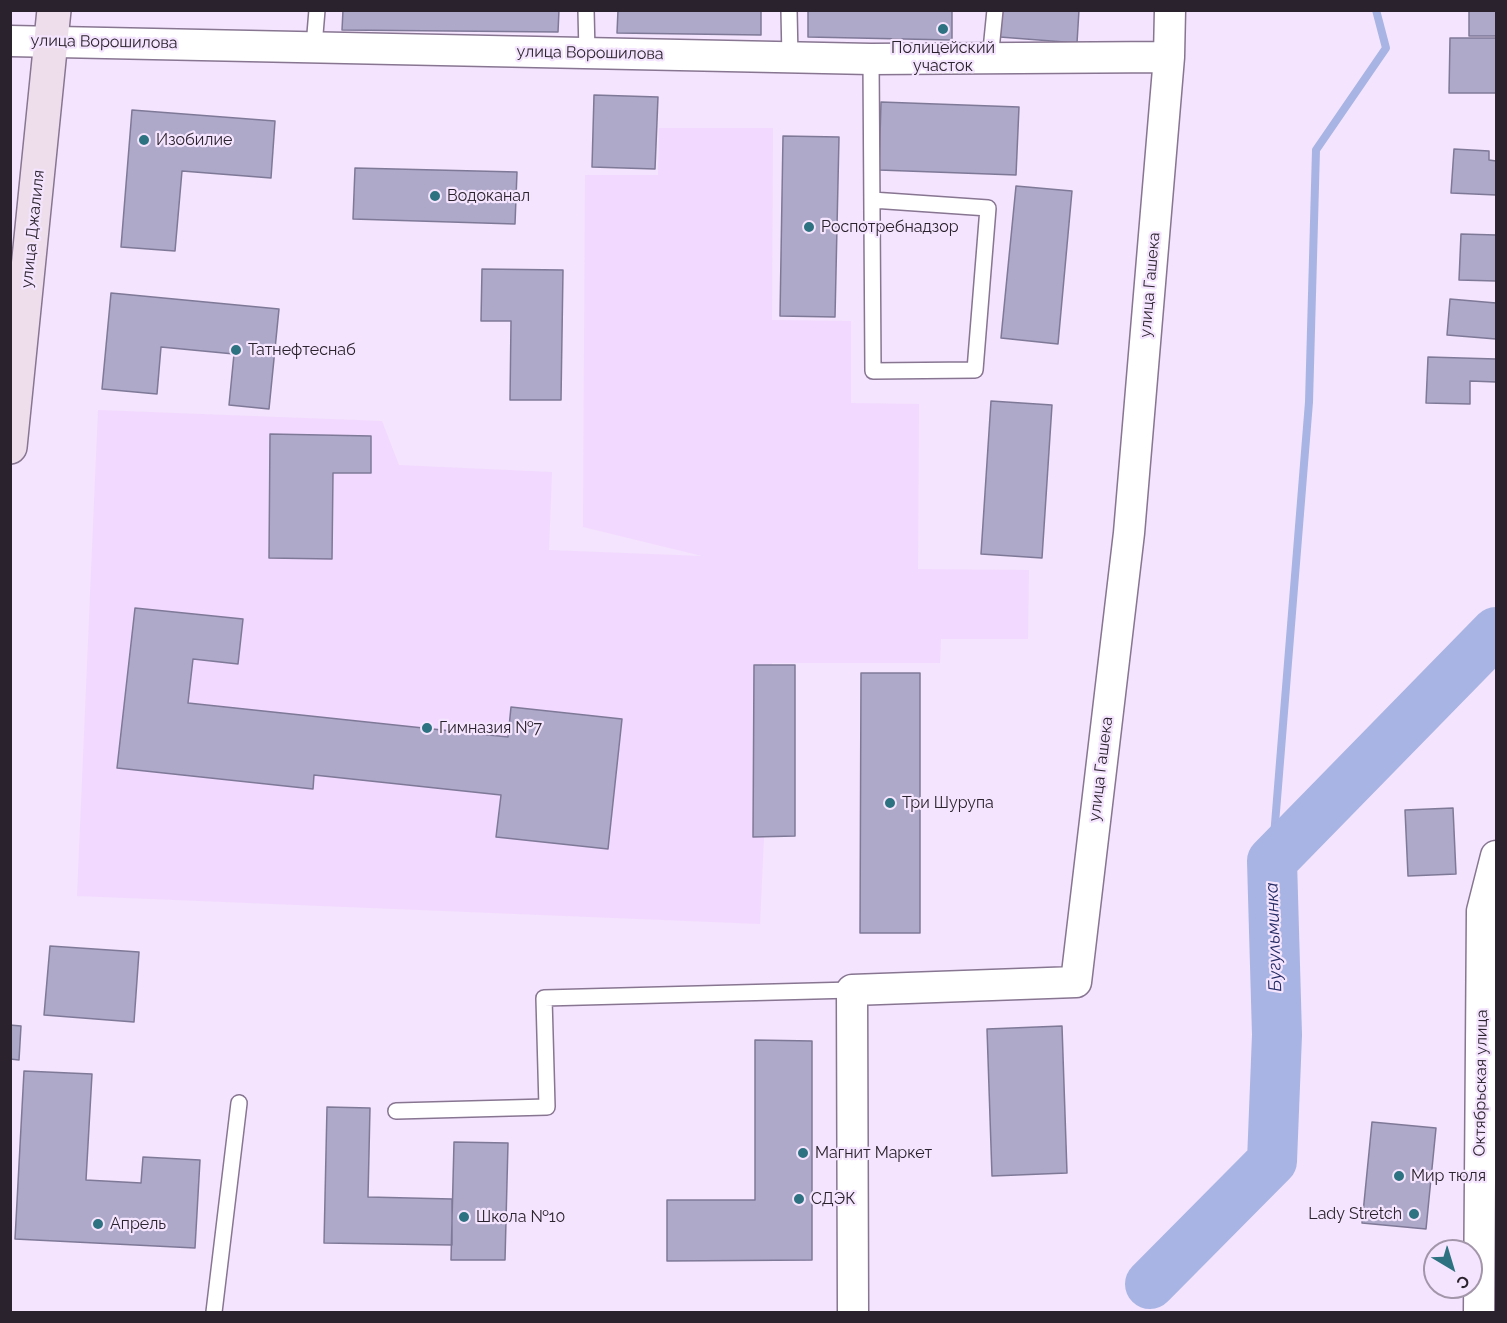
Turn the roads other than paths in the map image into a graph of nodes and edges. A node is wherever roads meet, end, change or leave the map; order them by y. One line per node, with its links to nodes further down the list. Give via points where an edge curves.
1 (317, 10): 8 (lane)
2 (586, 10): 9 (lane)
3 (789, 10): 11 (lane)
4 (995, 10): 13 (lane)
5 (1170, 10): 10 (street, улица Гашека)
6 (53, 26): 7 (street, улица Ворошилова); 8 (street, улица Ворошилова); 15 (main road, улица Джалиля)
7 (10, 41)
8 (314, 46): 9 (street, улица Ворошилова)
9 (587, 53): 11 (street, улица Ворошилова)
10 (1169, 57): 13 (street, улица Ворошилова); 17 (street, улица Гашека, via 1129,533 1076,982)
11 (790, 58): 12 (street, улица Ворошилова)
12 (871, 59): 13 (street, улица Ворошилова); 14 (lane)
13 (990, 60)
14 (872, 200): 14 (lane, via 873,372 975,370 988,208)
15 (10, 447)
16 (1497, 856): 22 (street, Октябрьская улица, via 1482,911)
17 (852, 990): 19 (lane, via 544,998 547,1107); 21 (street)
18 (239, 1103): 20 (lane)
19 (396, 1111)
20 (214, 1312)
21 (853, 1312)
22 (1479, 1312)

